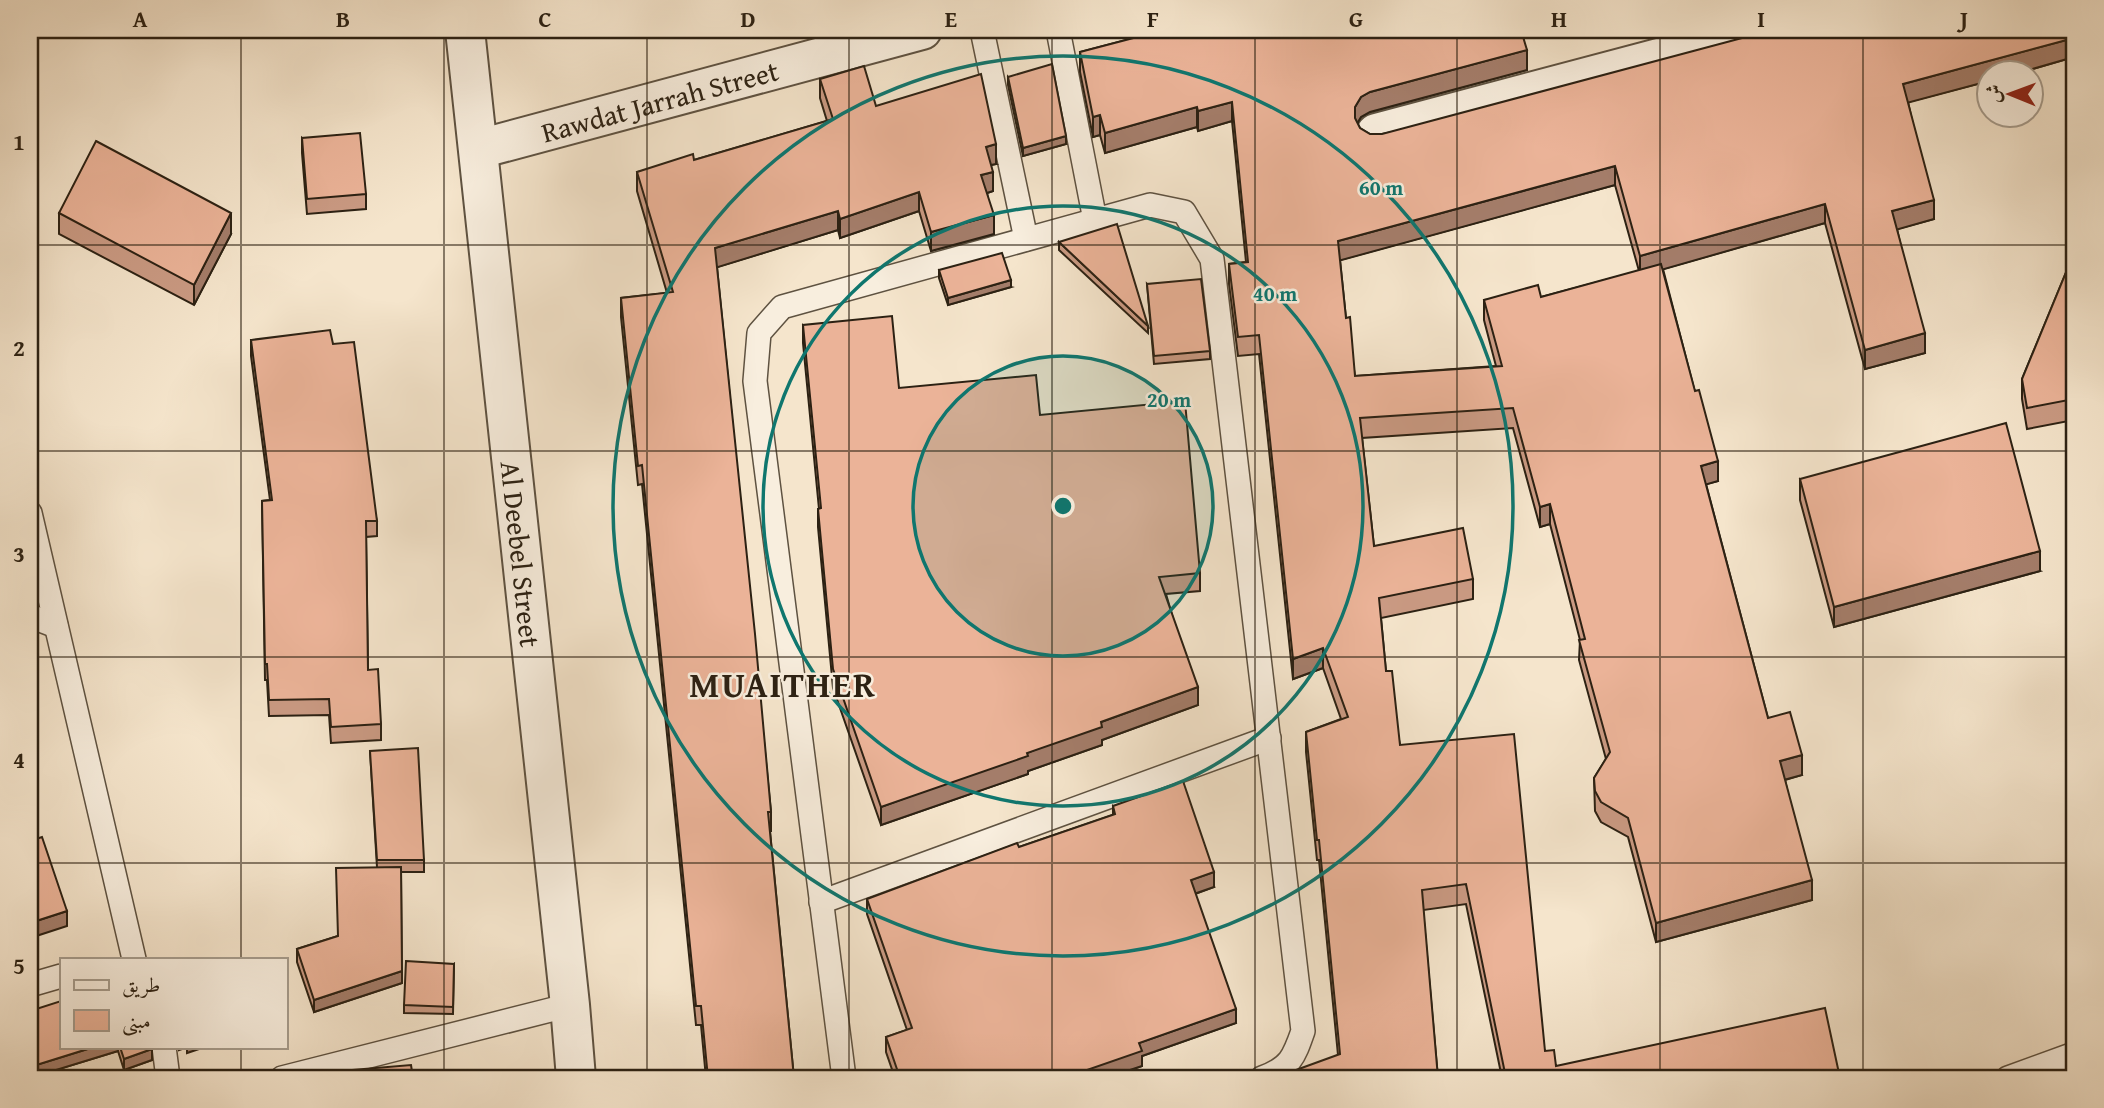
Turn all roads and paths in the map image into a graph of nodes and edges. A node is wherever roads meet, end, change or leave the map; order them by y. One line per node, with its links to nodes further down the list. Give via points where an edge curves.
1 (465, 30): 7 (street, Al Deebel Street)
2 (922, 30): 7 (street, Rawdat Jarrah Street)
3 (982, 30): 9 (lane)
4 (1058, 30): 8 (lane)
5 (1764, 30): 6 (street)
6 (1376, 133)
7 (478, 149): 18 (street, Al Deebel Street)
8 (1095, 220): 9 (lane); 13 (lane, via 1150,205 1184,212 1212,259)
9 (1026, 239): 14 (lane, via 782,307 759,333 755,381)
10 (30, 513): 12 (lane)
11 (30, 616): 12 (lane)
12 (56, 626): 15 (lane)
13 (1269, 738): 14 (lane); 25 (lane, via 1303,1031 1293,1059)
14 (821, 902): 24 (lane)
15 (129, 958)
16 (60, 976): 17 (lane)
17 (30, 985)
18 (570, 1005): 22 (lane); 23 (street, Al Deebel Street)
19 (164, 1048): 21 (lane)
20 (2074, 1054): 26 (lane)
21 (168, 1078)
22 (282, 1078)
23 (576, 1078)
24 (844, 1078)
25 (1262, 1078)
26 (2008, 1078)

